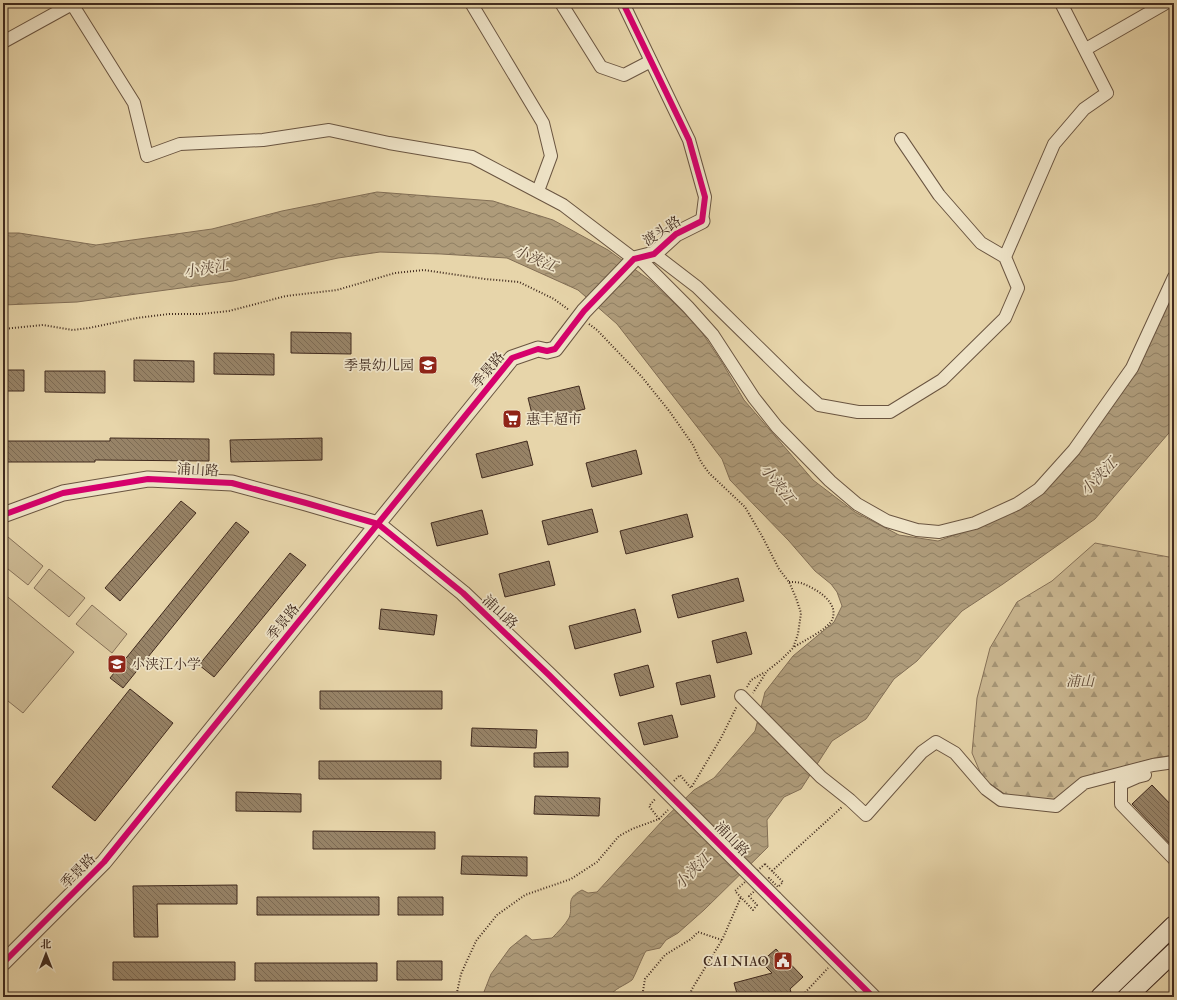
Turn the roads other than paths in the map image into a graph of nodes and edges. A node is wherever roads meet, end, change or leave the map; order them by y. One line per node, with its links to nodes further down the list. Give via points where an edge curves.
1 (72, 3): 7 (street); 11 (street, via 134,103 147,156 180,144 263,140 329,130 472,157)
2 (471, 3): 11 (street, via 543,123 551,156)
3 (561, 3): 9 (street, via 601,67 624,75)
4 (624, 3): 9 (street)
5 (1061, 3): 8 (street)
6 (1166, 3): 8 (street)
7 (3, 42)
8 (1086, 49): 14 (street, via 1107,93 1084,109 1054,144)
9 (651, 61): 12 (street, via 689,140 705,197)
10 (901, 139): 14 (street, via 939,195 981,243)
11 (538, 191): 13 (street)
12 (702, 221): 13 (street, 渡头路, via 676,234)
13 (642, 257): 14 (street, via 697,287 819,405 858,412 890,412 942,380 1005,318 1018,288); 15 (street, via 713,335 754,398 777,427 830,481 857,504 887,521 917,530 939,532 974,523 1016,504 1039,489 1074,450 1132,368); 16 (street, 渡头路)
14 (1005, 257)
15 (1174, 277)
16 (584, 311): 18 (street, 季景路, via 555,349 547,351 538,348 512,358)
17 (3, 515): 18 (street, 浦山路, via 64,493 148,479 232,483)
18 (378, 524): 25 (street, 季景路, via 104,862); 26 (street, 浦山路, bridge, via 463,593 549,675)
19 (741, 696): 20 (street, via 821,777 866,815 922,752 936,742 955,753 986,789 1001,800 1056,806 1084,783)
20 (1174, 762)
21 (1174, 770): 22 (street, via 1138,777 1121,784 1121,804)
22 (1174, 859)
23 (1174, 925): 27 (main road)
24 (1174, 952): 28 (main road)
25 (3, 963)
26 (873, 997)
27 (1100, 997)
28 (1127, 997)

